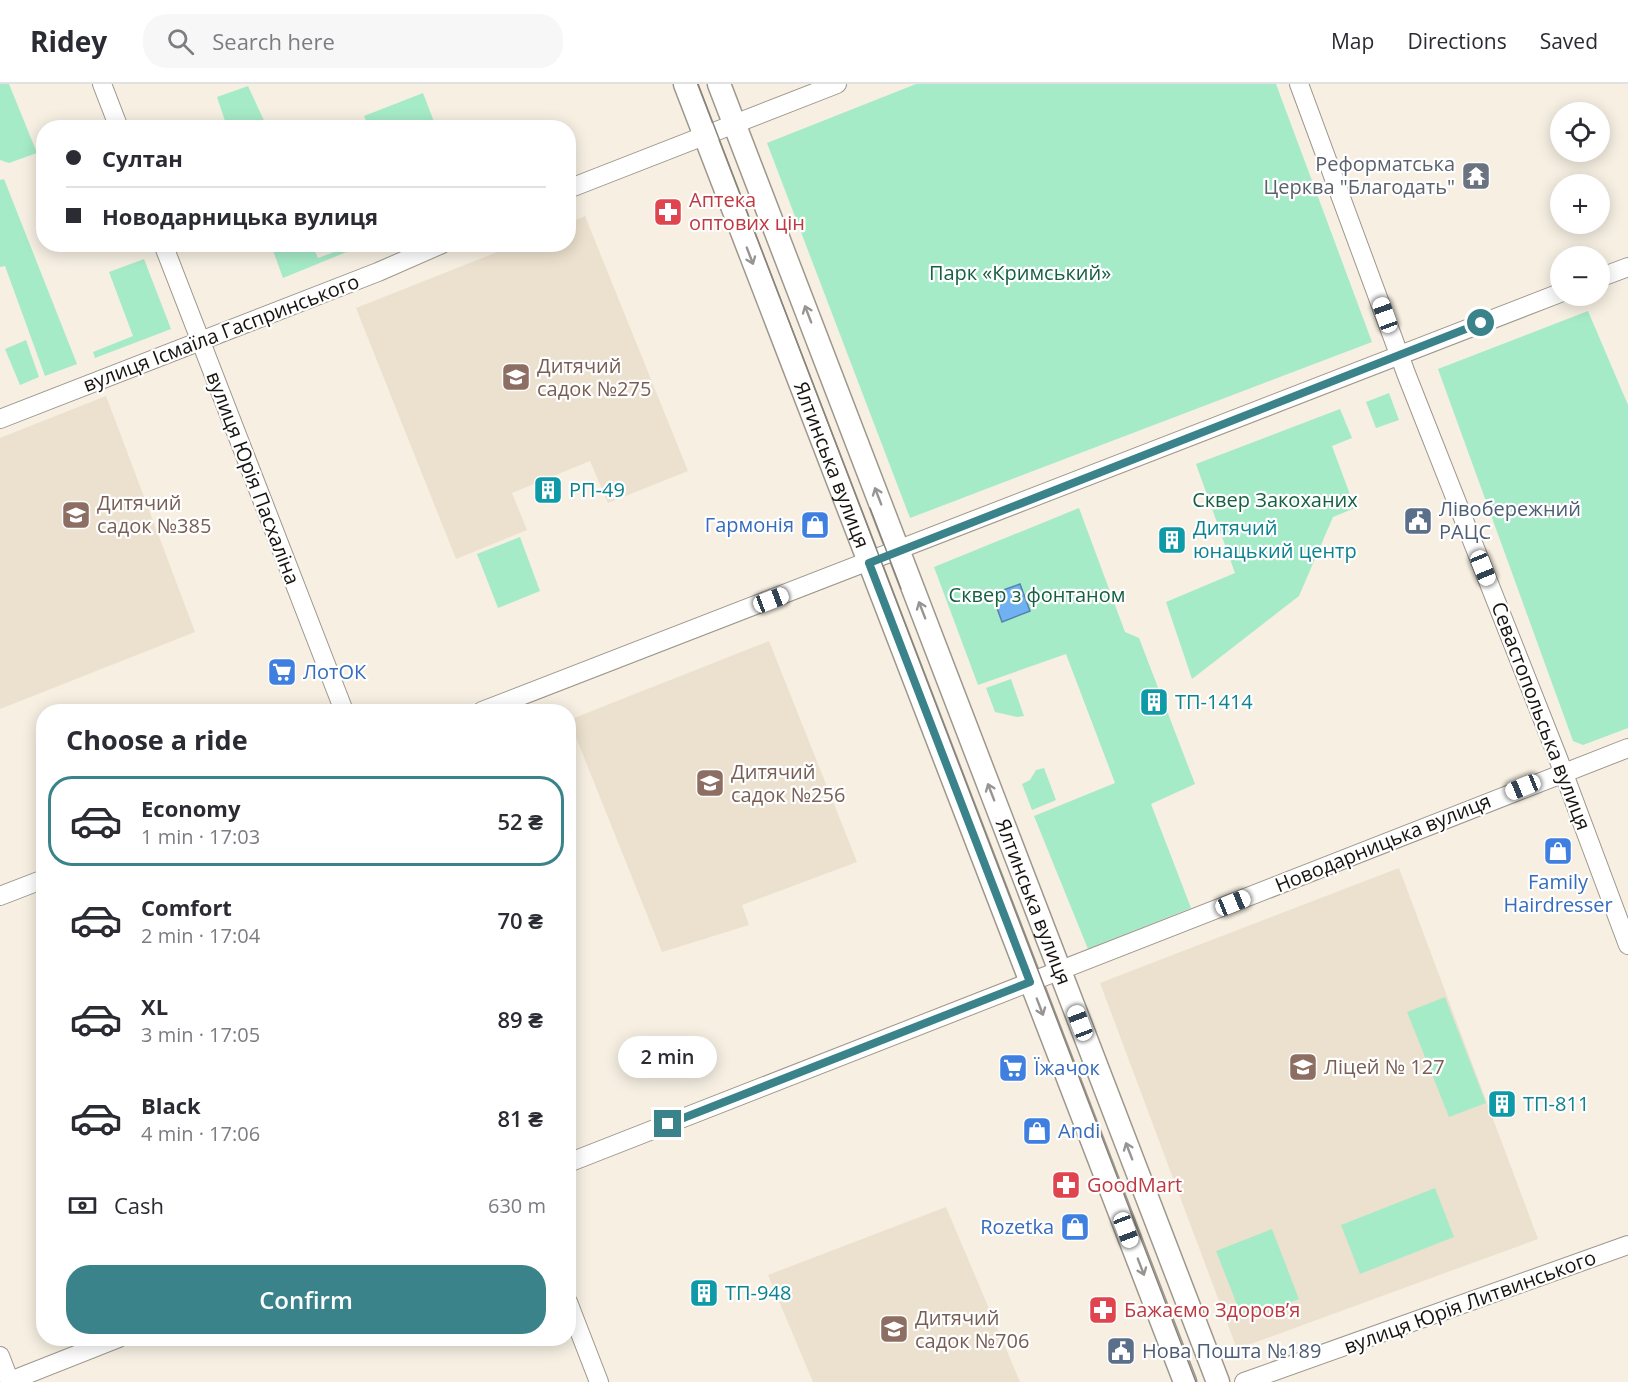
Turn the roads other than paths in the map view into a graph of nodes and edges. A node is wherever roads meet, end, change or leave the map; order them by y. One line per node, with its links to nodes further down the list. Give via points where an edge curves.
1 (102, 84): 6 (street)
2 (685, 84): 8 (street, Ялтинська вулиця)
3 (719, 84): 7 (street, Ялтинська вулиця)
4 (837, 84): 7 (street)
5 (1299, 84): 16 (street, Севастопольська вулиця)
6 (116, 120)
7 (735, 123): 8 (street); 18 (street, Ялтинська вулиця, one-way to 7)
8 (704, 135): 9 (street); 19 (street, Ялтинська вулиця, one-way to 19)
9 (576, 186)
10 (167, 252): 15 (street, вулиця Юрія Пасхаліна)
11 (422, 252): 15 (street, вулиця Ісмаїла Гаспринського)
12 (1628, 267): 13 (street)
13 (1610, 274)
14 (1550, 297): 16 (street)
15 (201, 341): 17 (street, вулиця Ісмаїла Гаспринського); 20 (street, вулиця Юрія Пасхаліна)
16 (1400, 355): 18 (street); 23 (street, Севастопольська вулиця)
17 (0, 419)
18 (899, 551): 19 (street); 27 (street, Ялтинська вулиця, one-way to 18)
19 (869, 563): 21 (street); 28 (street, Ялтинська вулиця)
20 (341, 704)
21 (500, 704)
22 (1628, 748): 23 (street, Новодарницька вулиця)
23 (1563, 771): 26 (street, Севастопольська вулиця); 27 (street, Новодарницька вулиця)
24 (36, 882): 25 (street)
25 (0, 896)
26 (1628, 945)
27 (1060, 970): 28 (street, Новодарницька вулиця); 37 (street, Ялтинська вулиця, one-way to 27)
28 (1030, 982): 29 (street, Новодарницька вулиця); 36 (street, Ялтинська вулиця, one-way to 36)
29 (576, 1160)
30 (1628, 1245): 38 (street, вулиця Юрія Литвинського)
31 (576, 1323): 35 (street)
32 (99, 1346): 34 (street)
33 (0, 1356): 34 (street)
34 (10, 1381)
35 (599, 1382)
36 (1185, 1382)
37 (1218, 1382)
38 (1244, 1382)

